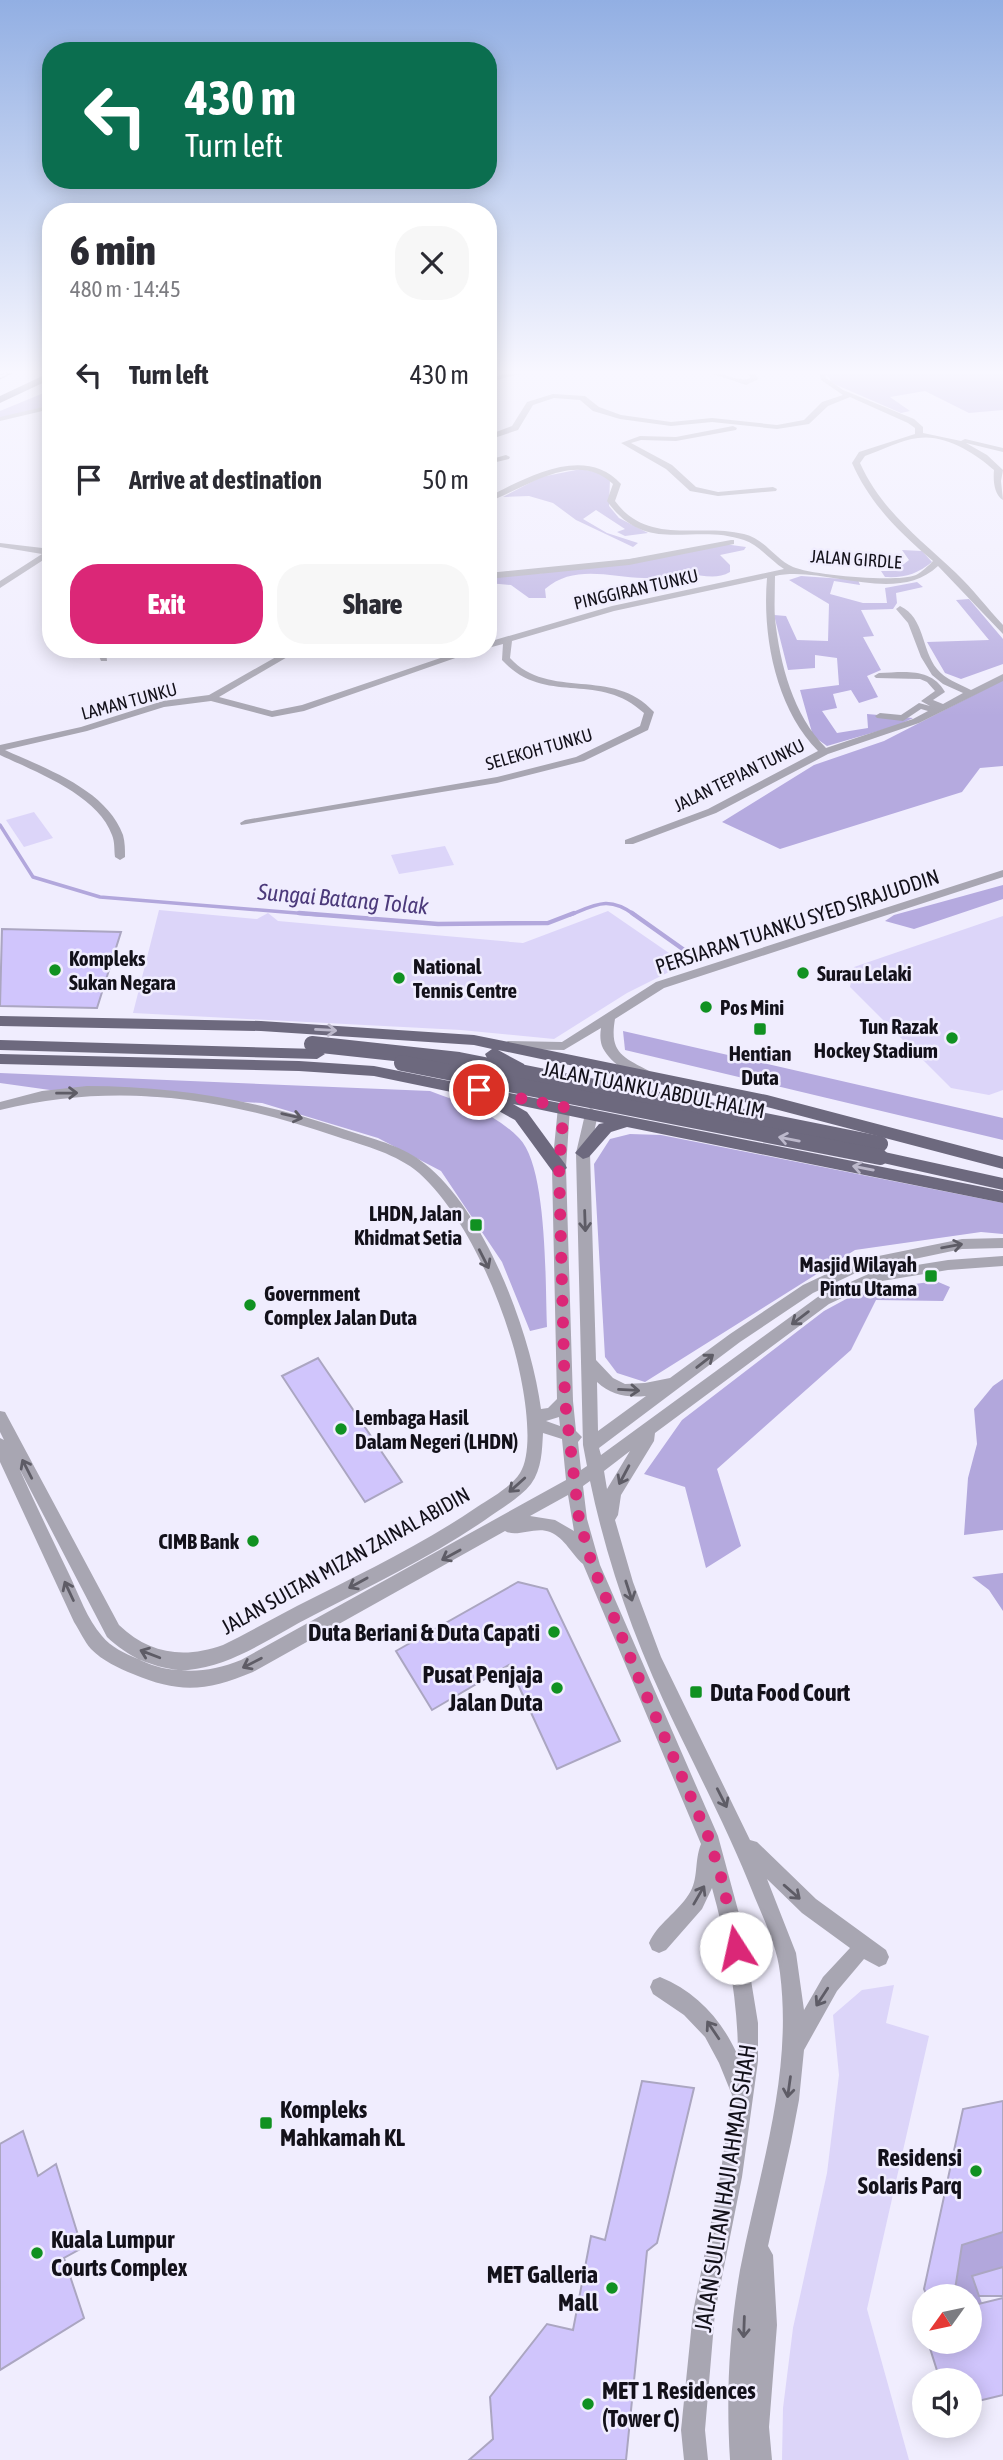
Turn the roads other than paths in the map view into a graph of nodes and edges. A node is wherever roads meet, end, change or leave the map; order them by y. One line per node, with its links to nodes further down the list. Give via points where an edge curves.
1 (518, 486): 6 (street, JALAN GIRDLE)
2 (616, 486): 7 (street, JALAN GIRDLE, via 611,501 616,511 639,526 734,535)
3 (690, 486): 5 (street, via 718,494)
4 (866, 486): 11 (street)
5 (773, 489)
6 (497, 495)
7 (757, 543): 12 (street, JALAN GIRDLE); 13 (street, via 717,543 629,562)
8 (0, 545): 9 (street)
9 (42, 551)
10 (42, 557): 15 (street)
11 (937, 562): 12 (street, JALAN GIRDLE, via 923,575 900,581); 17 (street)
12 (791, 570): 14 (street, PINGGIRAN TUNKU)
13 (497, 575)
14 (771, 577): 18 (street, PINGGIRAN TUNKU, via 612,609); 30 (street, via 769,611 778,664 806,733)
15 (0, 585)
16 (900, 609): 24 (street, via 915,627 935,673)
17 (1003, 631)
18 (508, 639): 19 (street, PINGGIRAN TUNKU); 31 (street, SELEKOH TUNKU, via 505,658 522,674 631,696 649,712 645,729 580,759 497,780)
19 (497, 642)
20 (281, 658): 25 (street, LAMAN TUNKU)
21 (451, 658): 25 (street, via 304,708 259,712)
22 (879, 676): 26 (street, via 921,675 940,692)
23 (1003, 677): 24 (street, JALAN TEPIAN TUNKU)
24 (970, 693): 27 (street, JALAN TEPIAN TUNKU)
25 (211, 698): 29 (street, LAMAN TUNKU, via 163,704)
26 (923, 704): 27 (street); 28 (street, via 903,718)
27 (940, 708): 30 (street, JALAN TEPIAN TUNKU, via 885,733)
28 (880, 716)
29 (0, 749): 33 (street, via 95,805 118,830)
30 (824, 752): 32 (street, JALAN TEPIAN TUNKU, via 712,811)
31 (245, 823)
32 (629, 842)
33 (120, 857)
34 (1003, 873): 35 (street, PERSIARAN TUANKU SYED SIRAJUDDIN, via 671,982)
35 (609, 1017): 40 (street, PERSIARAN TUANKU SYED SIRAJUDDIN, via 564,1046); 42 (street, via 604,1037 608,1048)
36 (0, 1021): 37 (main road)
37 (261, 1026): 38 (main road); 40 (main road, one-way to 40, via 390,1033)
38 (0, 1035): 39 (main road, JALAN TUANKU ABDUL HALIM)
39 (314, 1049): 41 (main road, JALAN TUANKU ABDUL HALIM); 53 (main road, JALAN TUANKU ABDUL HALIM, bridge)
40 (495, 1049): 42 (main road, JALAN TUANKU ABDUL HALIM); 44 (main road, via 568,1070); 46 (main road, via 522,1076 506,1089)
41 (2, 1054): 43 (main road, JALAN TUANKU ABDUL HALIM, via 299,1066)
42 (645, 1074): 52 (main road, JALAN TUANKU ABDUL HALIM)
43 (434, 1081): 46 (main road, JALAN TUANKU ABDUL HALIM); 56 (main road, via 513,1110 536,1133)
44 (589, 1086): 45 (main road, via 616,1079); 48 (main road, via 574,1093); 49 (main road)
45 (670, 1089): 51 (main road, via 645,1093 639,1103 641,1110); 52 (main road)
46 (479, 1090): 48 (main road, JALAN TUANKU ABDUL HALIM)
47 (1, 1106): 65 (street, JALAN SULTAN MIZAN ZAINAL ABIDIN, one-way to 65, via 55,1094 130,1092 217,1098 304,1119 422,1167 447,1195 520,1338)
48 (564, 1107): 49 (main road, JALAN TUANKU ABDUL HALIM); 56 (street, JALAN SULTAN HAJI AHMAD SHAH)
49 (591, 1113): 50 (main road, JALAN TUANKU ABDUL HALIM); 54 (street, JALAN SULTAN HAJI AHMAD SHAH)
50 (632, 1122): 51 (main road, JALAN TUANKU ABDUL HALIM); 54 (main road, via 605,1128)
51 (667, 1129): 58 (main road, JALAN TUANKU ABDUL HALIM, one-way to 51)
52 (949, 1150): 55 (main road)
53 (880, 1151): 57 (main road, JALAN TUANKU ABDUL HALIM); 58 (main road, JALAN TUANKU ABDUL HALIM)
54 (583, 1153): 61 (street, JALAN SULTAN HAJI AHMAD SHAH, one-way to 61)
55 (1003, 1163)
56 (559, 1168): 63 (street, JALAN SULTAN HAJI AHMAD SHAH)
57 (1003, 1169)
58 (1003, 1192)
59 (1003, 1243): 62 (street, one-way to 59, via 775,1310 859,1265 962,1244)
60 (1003, 1261): 66 (street, one-way to 66, via 873,1277 824,1300)
61 (590, 1363): 62 (street, one-way to 62, via 603,1382 628,1392); 69 (street, JALAN SULTAN HAJI AHMAD SHAH)
62 (680, 1382): 69 (street)
63 (565, 1401): 65 (street, via 553,1413); 67 (street, JALAN SULTAN HAJI AHMAD SHAH)
64 (0, 1417): 65 (street, JALAN SULTAN MIZAN ZAINAL ABIDIN, one-way to 64, via 532,1465 519,1486 460,1526 325,1601 219,1654 187,1662 146,1654 124,1643 113,1631)
65 (534, 1420): 67 (street)
66 (652, 1429): 70 (street); 72 (street, one-way to 72, via 613,1494)
67 (569, 1435): 69 (street); 71 (street, JALAN SULTAN HAJI AHMAD SHAH)
68 (0, 1445): 73 (street, one-way to 68, via 247,1666 190,1682 167,1680 112,1657 96,1642)
69 (591, 1445): 70 (street, JALAN SULTAN HAJI AHMAD SHAH)
70 (595, 1471): 71 (street); 72 (street, JALAN SULTAN HAJI AHMAD SHAH)
71 (575, 1484): 73 (street); 74 (street, JALAN SULTAN HAJI AHMAD SHAH)
72 (610, 1525): 76 (street, JALAN SULTAN HAJI AHMAD SHAH, one-way to 76, via 653,1659)
73 (494, 1531): 74 (street, via 546,1522 570,1536)
74 (592, 1564): 75 (street, JALAN SULTAN HAJI AHMAD SHAH)
75 (708, 1836): 77 (street, one-way to 75, via 699,1898 708,1878); 82 (street, JALAN SULTAN HAJI AHMAD SHAH, via 732,1925 748,2023)
76 (745, 1843): 79 (street, one-way to 79, via 809,1906); 81 (street, JALAN SULTAN HAJI AHMAD SHAH, via 790,1970)
77 (659, 1943)
78 (856, 1955): 81 (street, one-way to 81, via 830,1984)
79 (879, 1957)
80 (660, 1987): 82 (street, one-way to 80, via 707,2020 689,2003)
81 (795, 2045): 83 (street, JALAN SULTAN HAJI AHMAD SHAH, one-way to 83, via 783,2133)
82 (742, 2091): 84 (street, JALAN SULTAN HAJI AHMAD SHAH, via 731,2177 704,2312 693,2430)
83 (761, 2236): 85 (street, JALAN SULTAN HAJI AHMAD SHAH, one-way to 85, via 744,2312); 86 (street, via 765,2325 757,2427)
84 (696, 2460)
85 (743, 2460)
86 (760, 2460)

